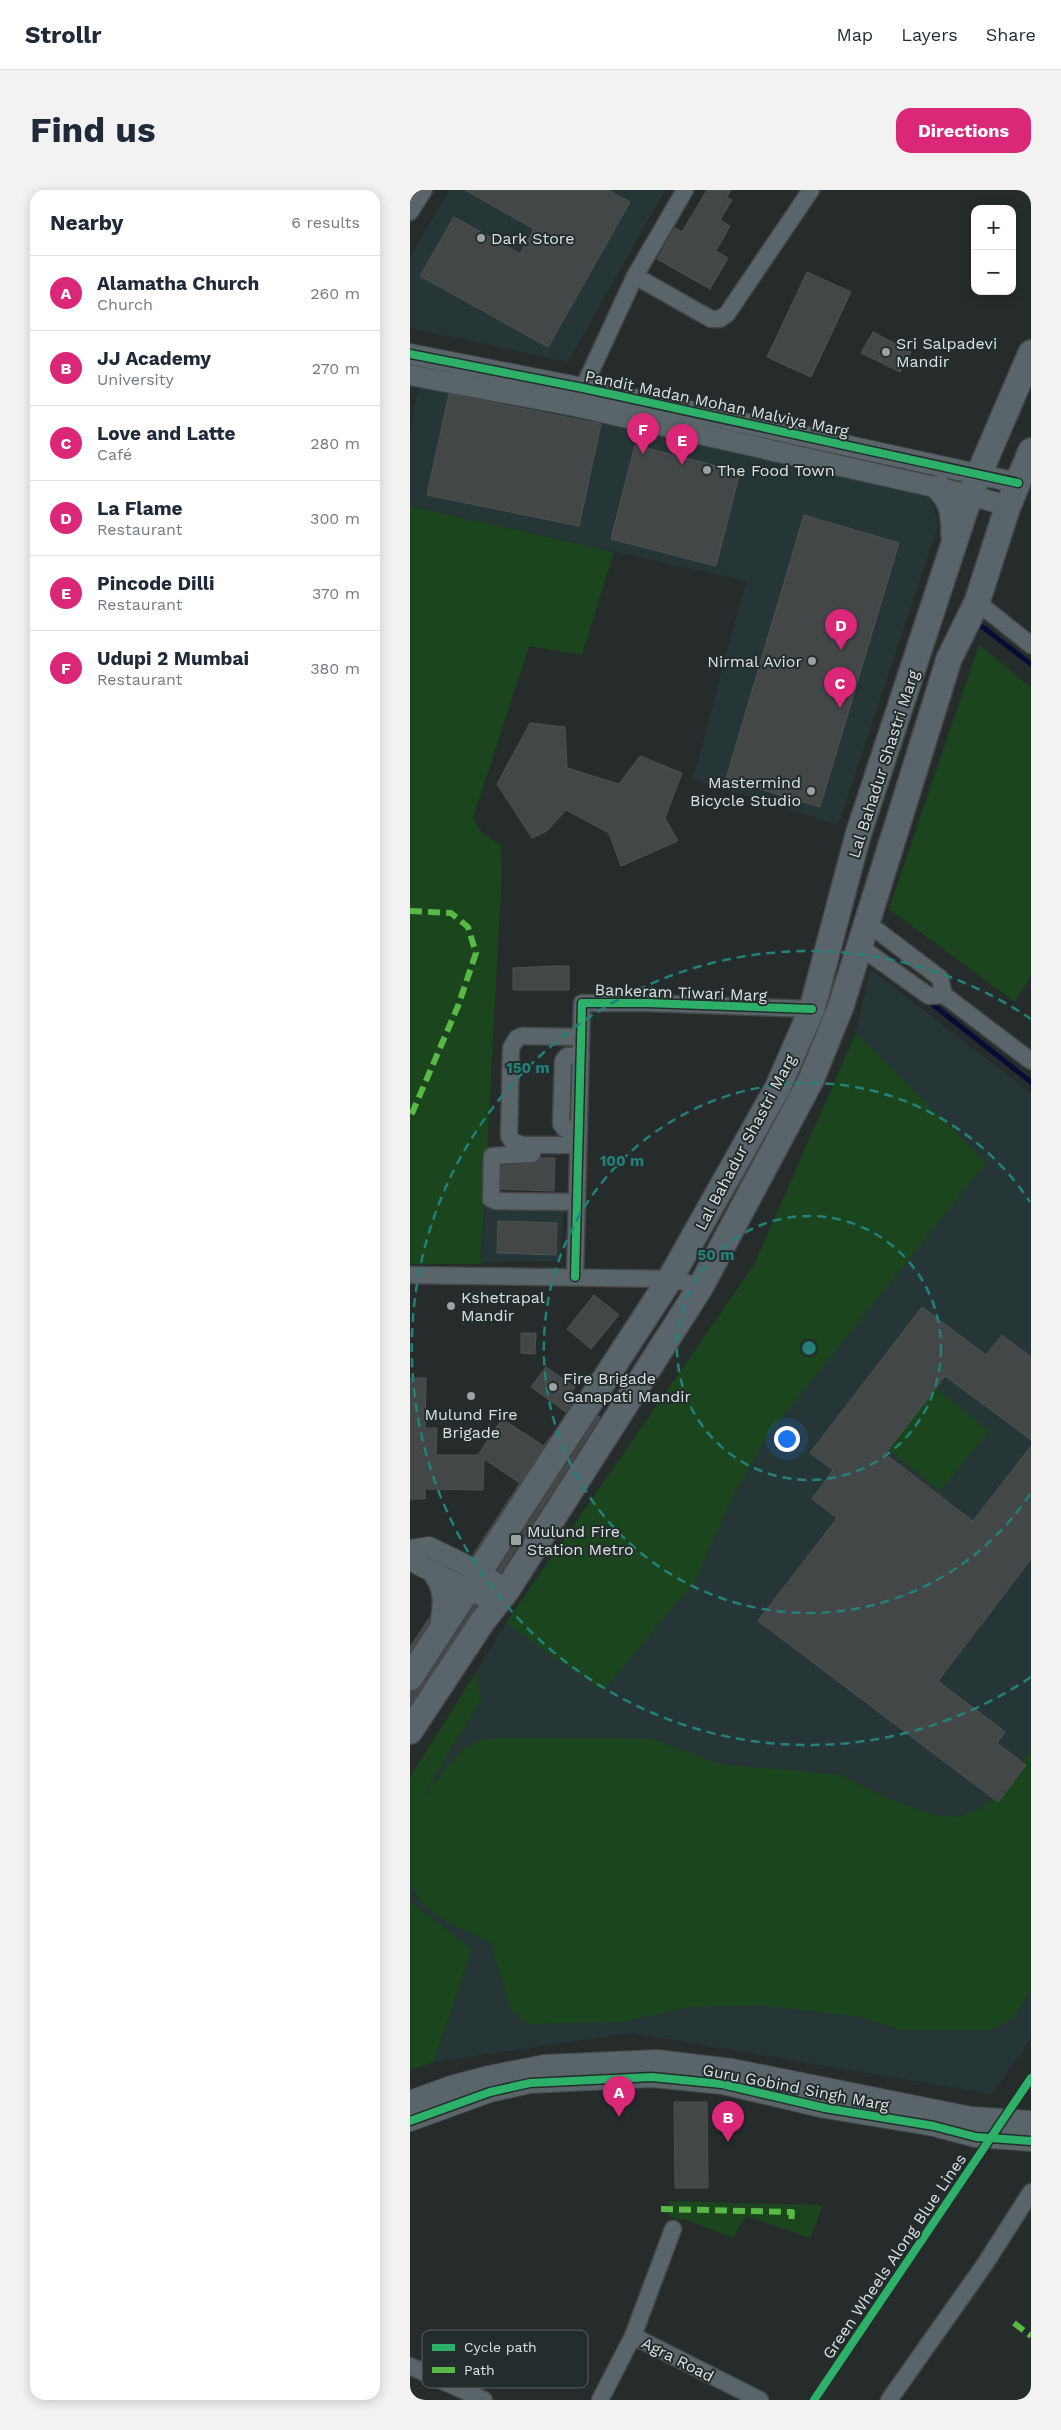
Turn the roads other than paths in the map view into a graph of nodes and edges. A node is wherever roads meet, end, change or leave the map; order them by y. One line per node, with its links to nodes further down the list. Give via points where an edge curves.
1 (424, 190): 4 (street)
2 (685, 190): 5 (street)
3 (811, 190): 5 (street, via 727,314 720,319 711,319)
4 (410, 212)
5 (635, 276): 9 (street)
6 (1031, 353): 15 (main road, Lal Bahadur Shastri Marg)
7 (410, 354): 9 (street, Pandit Madan Mohan Malviya Marg)
8 (410, 375): 11 (street, Pandit Madan Mohan Malviya Marg)
9 (586, 381): 10 (street, Pandit Madan Mohan Malviya Marg); 11 (street)
10 (660, 404): 12 (street); 15 (street, Pandit Madan Mohan Malviya Marg)
11 (575, 406): 12 (street, Pandit Madan Mohan Malviya Marg)
12 (654, 424): 16 (street, Pandit Madan Mohan Malviya Marg)
13 (1031, 451): 14 (main road, Lal Bahadur Shastri Marg)
14 (1018, 483): 15 (street, Pandit Madan Mohan Malviya Marg); 17 (main road, Lal Bahadur Shastri Marg)
15 (975, 485): 16 (street, Pandit Madan Mohan Malviya Marg); 17 (street, Pandit Madan Mohan Malviya Marg); 18 (main road, Lal Bahadur Shastri Marg)
16 (938, 488): 18 (main road, via 949,499 953,511)
17 (1008, 506): 19 (main road, Lal Bahadur Shastri Marg)
18 (954, 545): 24 (main road, Lal Bahadur Shastri Marg, via 858,834)
19 (977, 602): 20 (street); 21 (main road, Lal Bahadur Shastri Marg, via 949,659)
20 (1031, 646)
21 (866, 922): 22 (main road, Lal Bahadur Shastri Marg); 23 (street, via 940,978)
22 (859, 946): 23 (street, via 929,996); 32 (main road, Lal Bahadur Shastri Marg, via 841,1006 811,1080)
23 (944, 995): 26 (street)
24 (812, 1010): 25 (street, Bankeram Tiwari Marg, via 582,1003); 31 (main road, Lal Bahadur Shastri Marg, via 778,1087)
25 (578, 1037): 27 (street, Bankeram Tiwari Marg); 27 (street, via 522,1036 511,1048 509,1136 512,1141 522,1145)
26 (1031, 1061)
27 (575, 1143): 28 (street, Bankeram Tiwari Marg); 28 (street, via 496,1154 491,1158 490,1197 493,1200)
28 (574, 1202): 30 (street, Bankeram Tiwari Marg)
29 (410, 1275): 30 (street)
30 (575, 1277): 31 (street)
31 (670, 1279): 32 (street); 36 (main road, Lal Bahadur Shastri Marg)
32 (701, 1286): 37 (main road, Lal Bahadur Shastri Marg)
33 (410, 1550): 36 (street, via 430,1547)
34 (410, 1558): 35 (street)
35 (436, 1573): 36 (street); 38 (main road, via 445,1592)
36 (472, 1580): 37 (street); 38 (main road, Lal Bahadur Shastri Marg)
37 (502, 1596): 40 (main road, Lal Bahadur Shastri Marg)
38 (443, 1626): 39 (main road, Lal Bahadur Shastri Marg)
39 (410, 1678)
40 (410, 1731)
41 (410, 2101): 44 (street, Guru Gobind Singh Marg, via 451,2086 544,2065 657,2060 732,2070)
42 (410, 2121): 44 (street, Guru Gobind Singh Marg, via 490,2092 530,2083 652,2077 722,2084 825,2108 934,2126)
43 (1031, 2121): 44 (street, Guru Gobind Singh Marg)
44 (973, 2127): 45 (street, Guru Gobind Singh Marg)
45 (1031, 2141)
46 (1031, 2192): 55 (street, via 985,2264)
47 (673, 2229): 48 (street)
48 (632, 2336): 53 (street, Agra Road); 54 (street, Agra Road)
49 (410, 2366): 50 (street)
50 (422, 2372)
51 (458, 2388): 52 (street)
52 (484, 2400)
53 (600, 2400)
54 (760, 2400)
55 (889, 2400)

